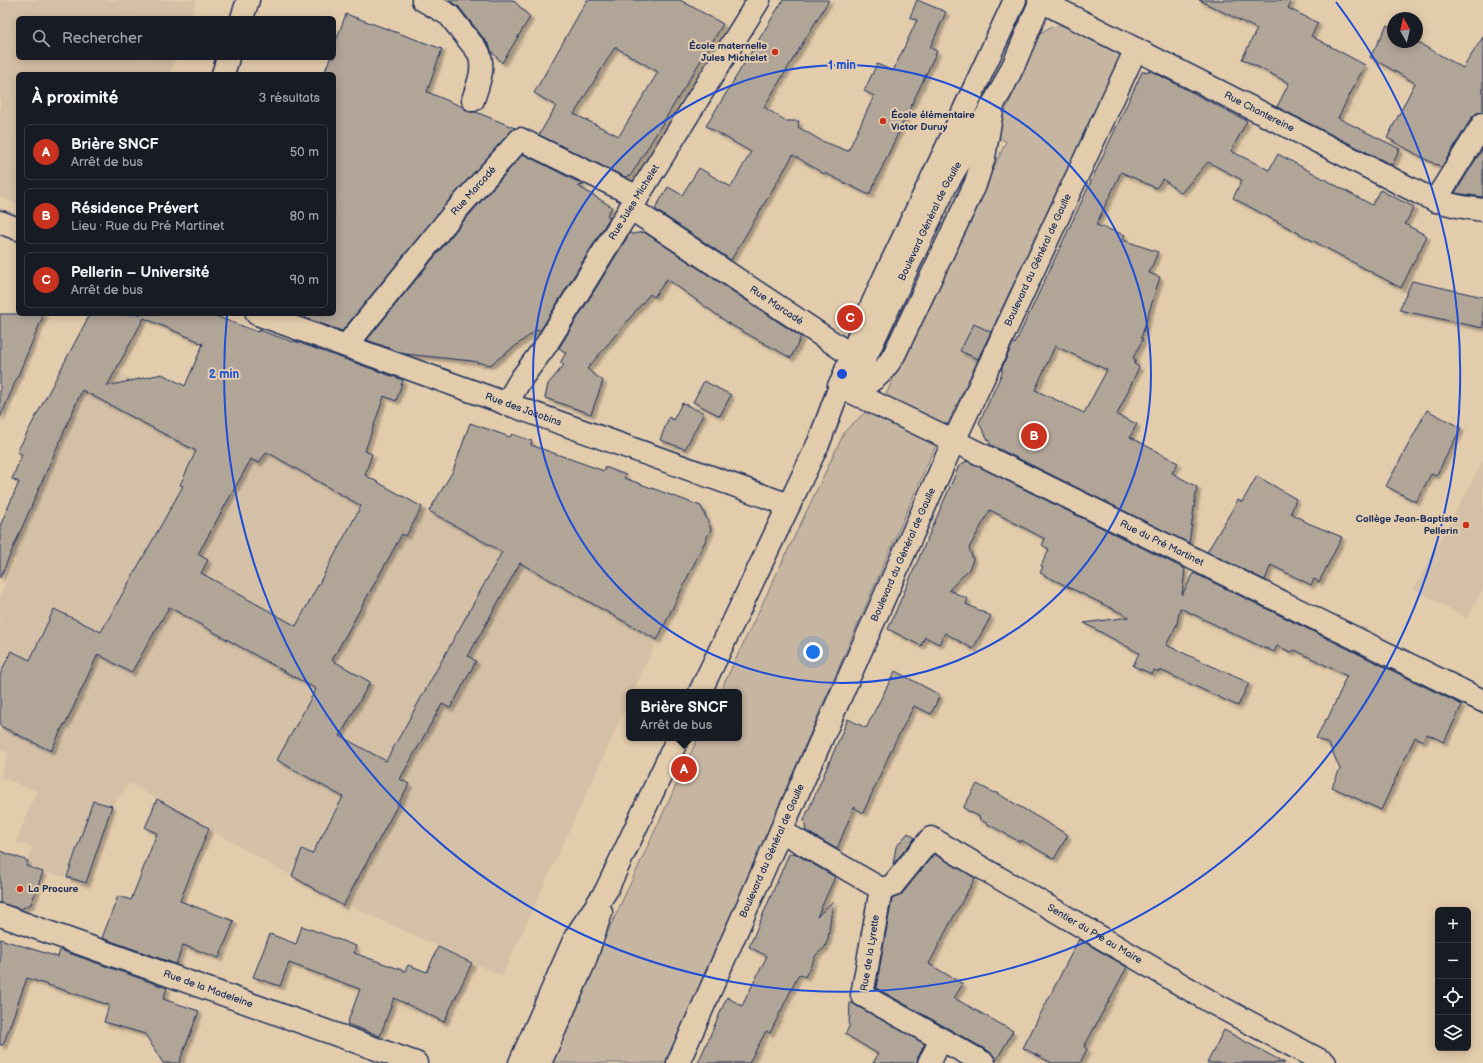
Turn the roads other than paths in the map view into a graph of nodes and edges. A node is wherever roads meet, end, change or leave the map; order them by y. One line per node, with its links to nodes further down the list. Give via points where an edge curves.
1 (248, 0): 6 (street)
2 (423, 0): 10 (street, via 450,15 479,53 482,74)
3 (759, 0): 14 (street, Rue Jules Michelet)
4 (1015, 0): 20 (street, via 884,278)
5 (1041, 0): 7 (street, Rue Chantereine); 11 (street, Boulevard Général de Gaulle, via 1015,62)
6 (243, 16)
7 (1136, 49): 13 (street, Rue Chantereine); 23 (street, Boulevard du Général de Gaulle)
8 (227, 60): 9 (street)
9 (224, 72)
10 (473, 100)
11 (994, 102): 20 (street, Boulevard Général de Gaulle, via 945,187); 21 (street, via 980,170 894,355 886,368 864,386)
12 (1483, 124): 13 (street)
13 (1435, 201): 15 (street, Rue Chantereine)
14 (634, 202): 19 (street, Rue Marcadé, via 520,139 453,214); 20 (street, Rue Marcadé); 22 (street, Rue Jules Michelet, via 546,345 521,378)
15 (1483, 210)
16 (0, 222): 17 (street)
17 (16, 228)
18 (263, 316): 19 (street, Rue des Jacobins)
19 (346, 346): 22 (street, Rue des Jacobins)
20 (857, 359): 21 (street)
21 (844, 388): 23 (street, Rue du Pré Martinet); 24 (street)
22 (506, 404): 24 (street, Rue des Jacobins)
23 (954, 441): 26 (street, Rue du Pré Martinet); 28 (street, Boulevard du Général de Gaulle)
24 (789, 505): 25 (street)
25 (701, 689)
26 (1483, 701)
27 (677, 741): 30 (street)
28 (781, 832): 29 (street); 36 (street, Boulevard du Général de Gaulle)
29 (881, 889): 32 (street, Rue de la Lyrette, via 862,995); 39 (street, Sentier du Pré au Maire, via 892,886 931,838 1211,1002)
30 (606, 891): 34 (street, via 576,936); 35 (street, via 584,963)
31 (0, 915): 33 (street, Rue de la Madeleine)
32 (941, 1040): 37 (street); 38 (street, Rue de la Lyrette)
33 (416, 1063)
34 (520, 1063)
35 (540, 1063)
36 (678, 1063)
37 (929, 1063)
38 (984, 1063)
39 (1325, 1063)

